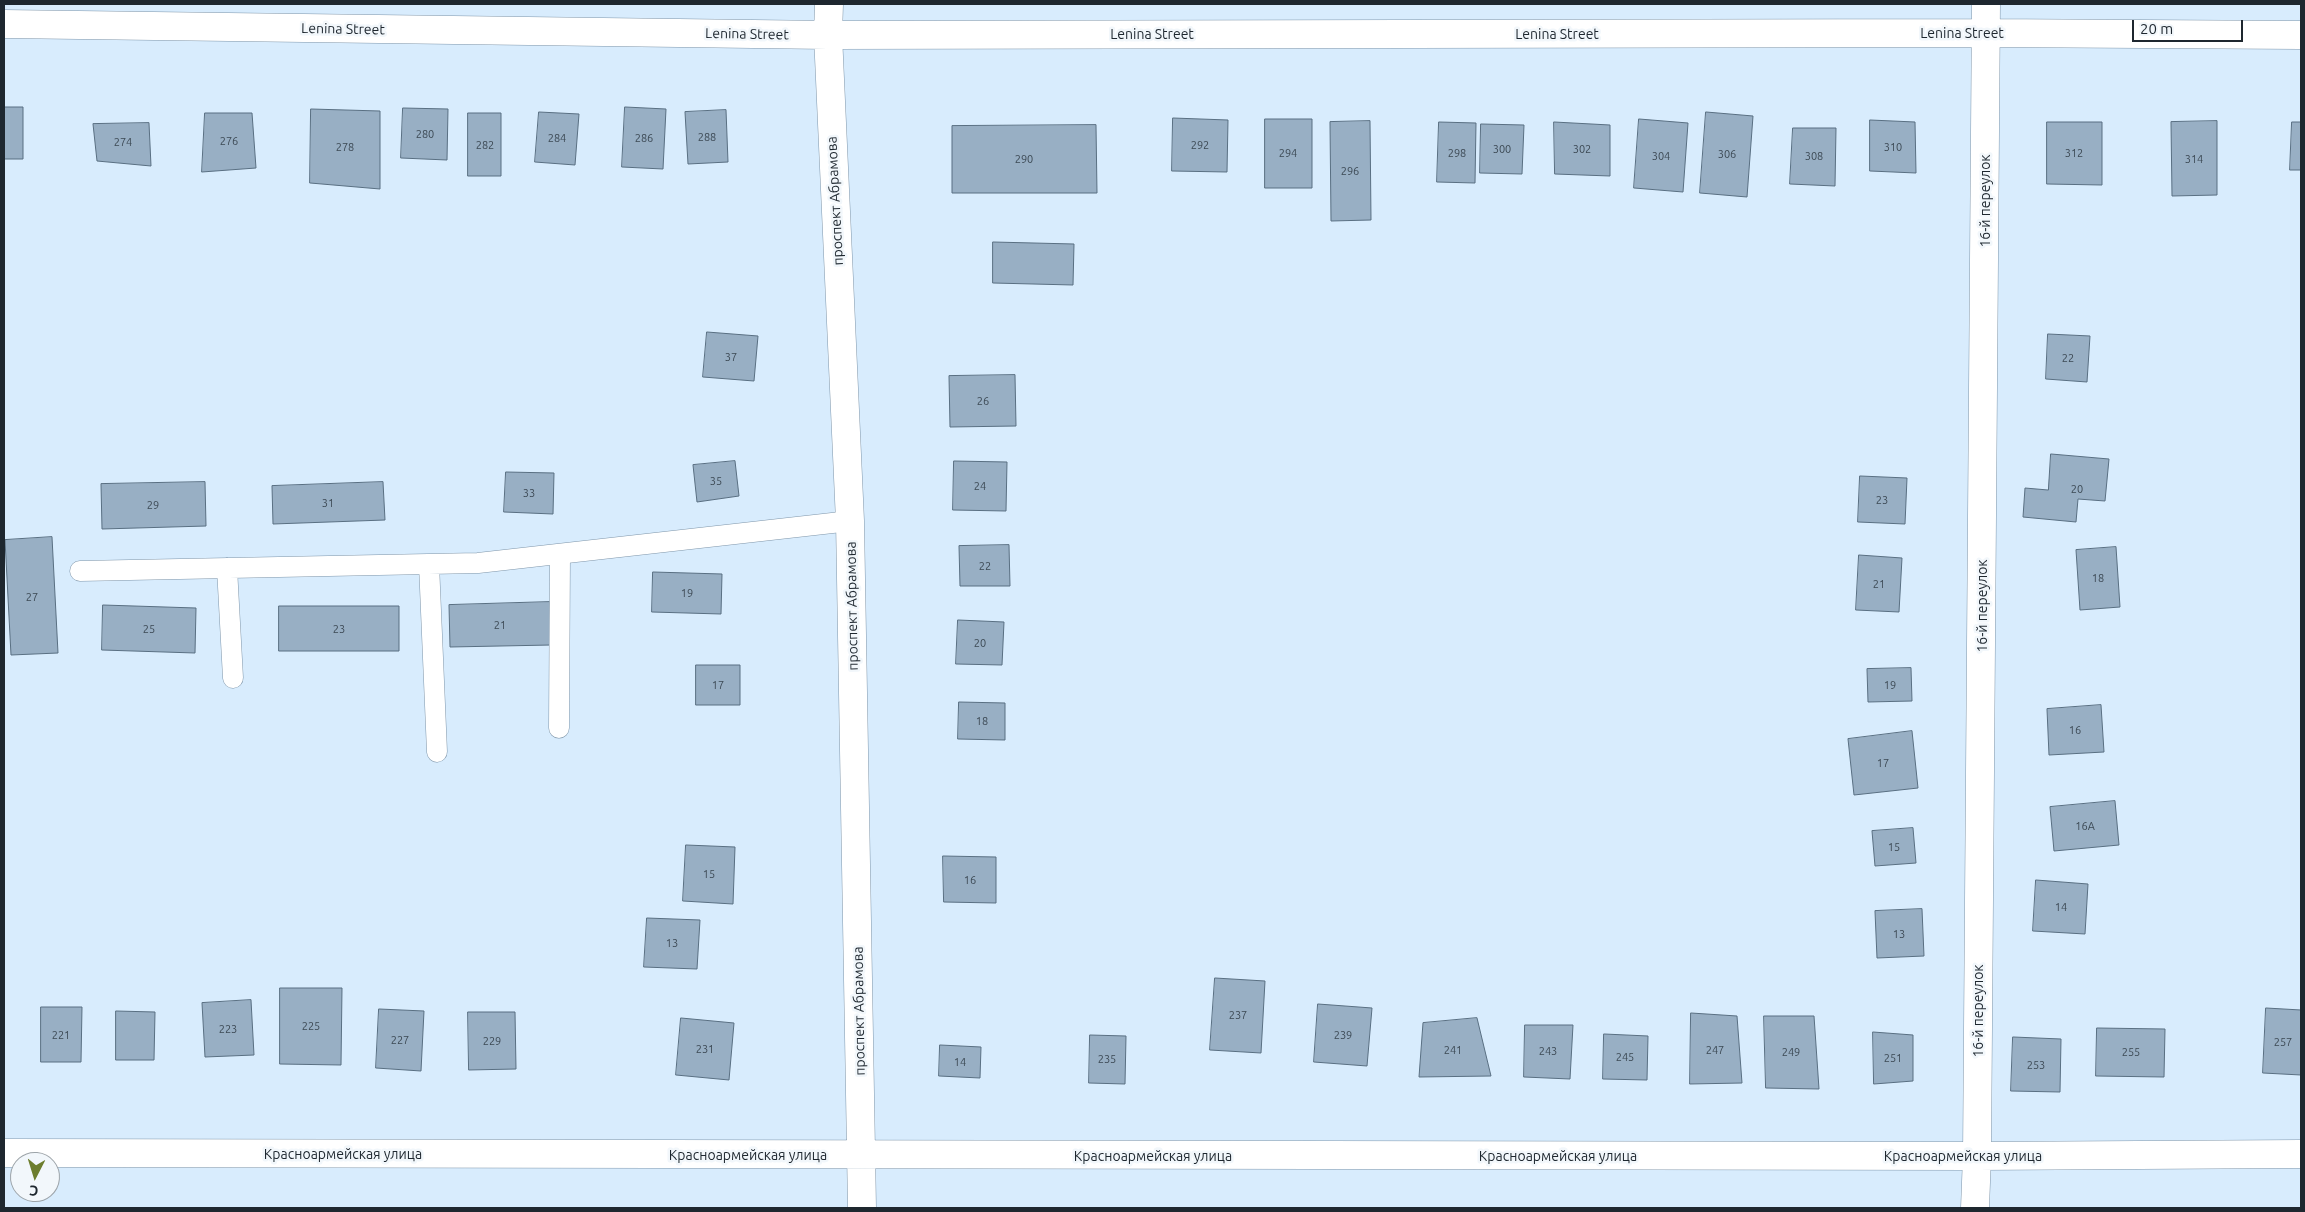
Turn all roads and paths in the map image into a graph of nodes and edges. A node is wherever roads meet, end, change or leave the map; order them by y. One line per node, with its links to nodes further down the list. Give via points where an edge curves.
1 (829, 4): 5 (street, проспект Абрамова)
2 (1986, 4): 4 (street, 16-й переулок)
3 (4, 24): 5 (street, Lenina Street)
4 (1986, 33): 5 (street, Lenina Street); 6 (street, Lenina Street); 18 (street, 16-й переулок)
5 (828, 35): 7 (street, проспект Абрамова)
6 (2301, 35)
7 (850, 521): 8 (lane); 17 (street, проспект Абрамова)
8 (560, 554): 9 (lane, via 478,563); 13 (lane)
9 (429, 564): 10 (lane); 14 (lane)
10 (227, 568): 11 (lane); 12 (lane)
11 (80, 571)
12 (233, 678)
13 (559, 728)
14 (437, 752)
15 (4, 1153): 17 (street, Красноармейская улица)
16 (2301, 1154): 18 (street, Красноармейская улица)
17 (861, 1156): 18 (street, Красноармейская улица); 19 (street, проспект Абрамова)
18 (1977, 1156): 20 (street, 16-й переулок)
19 (862, 1208)
20 (1975, 1208)

